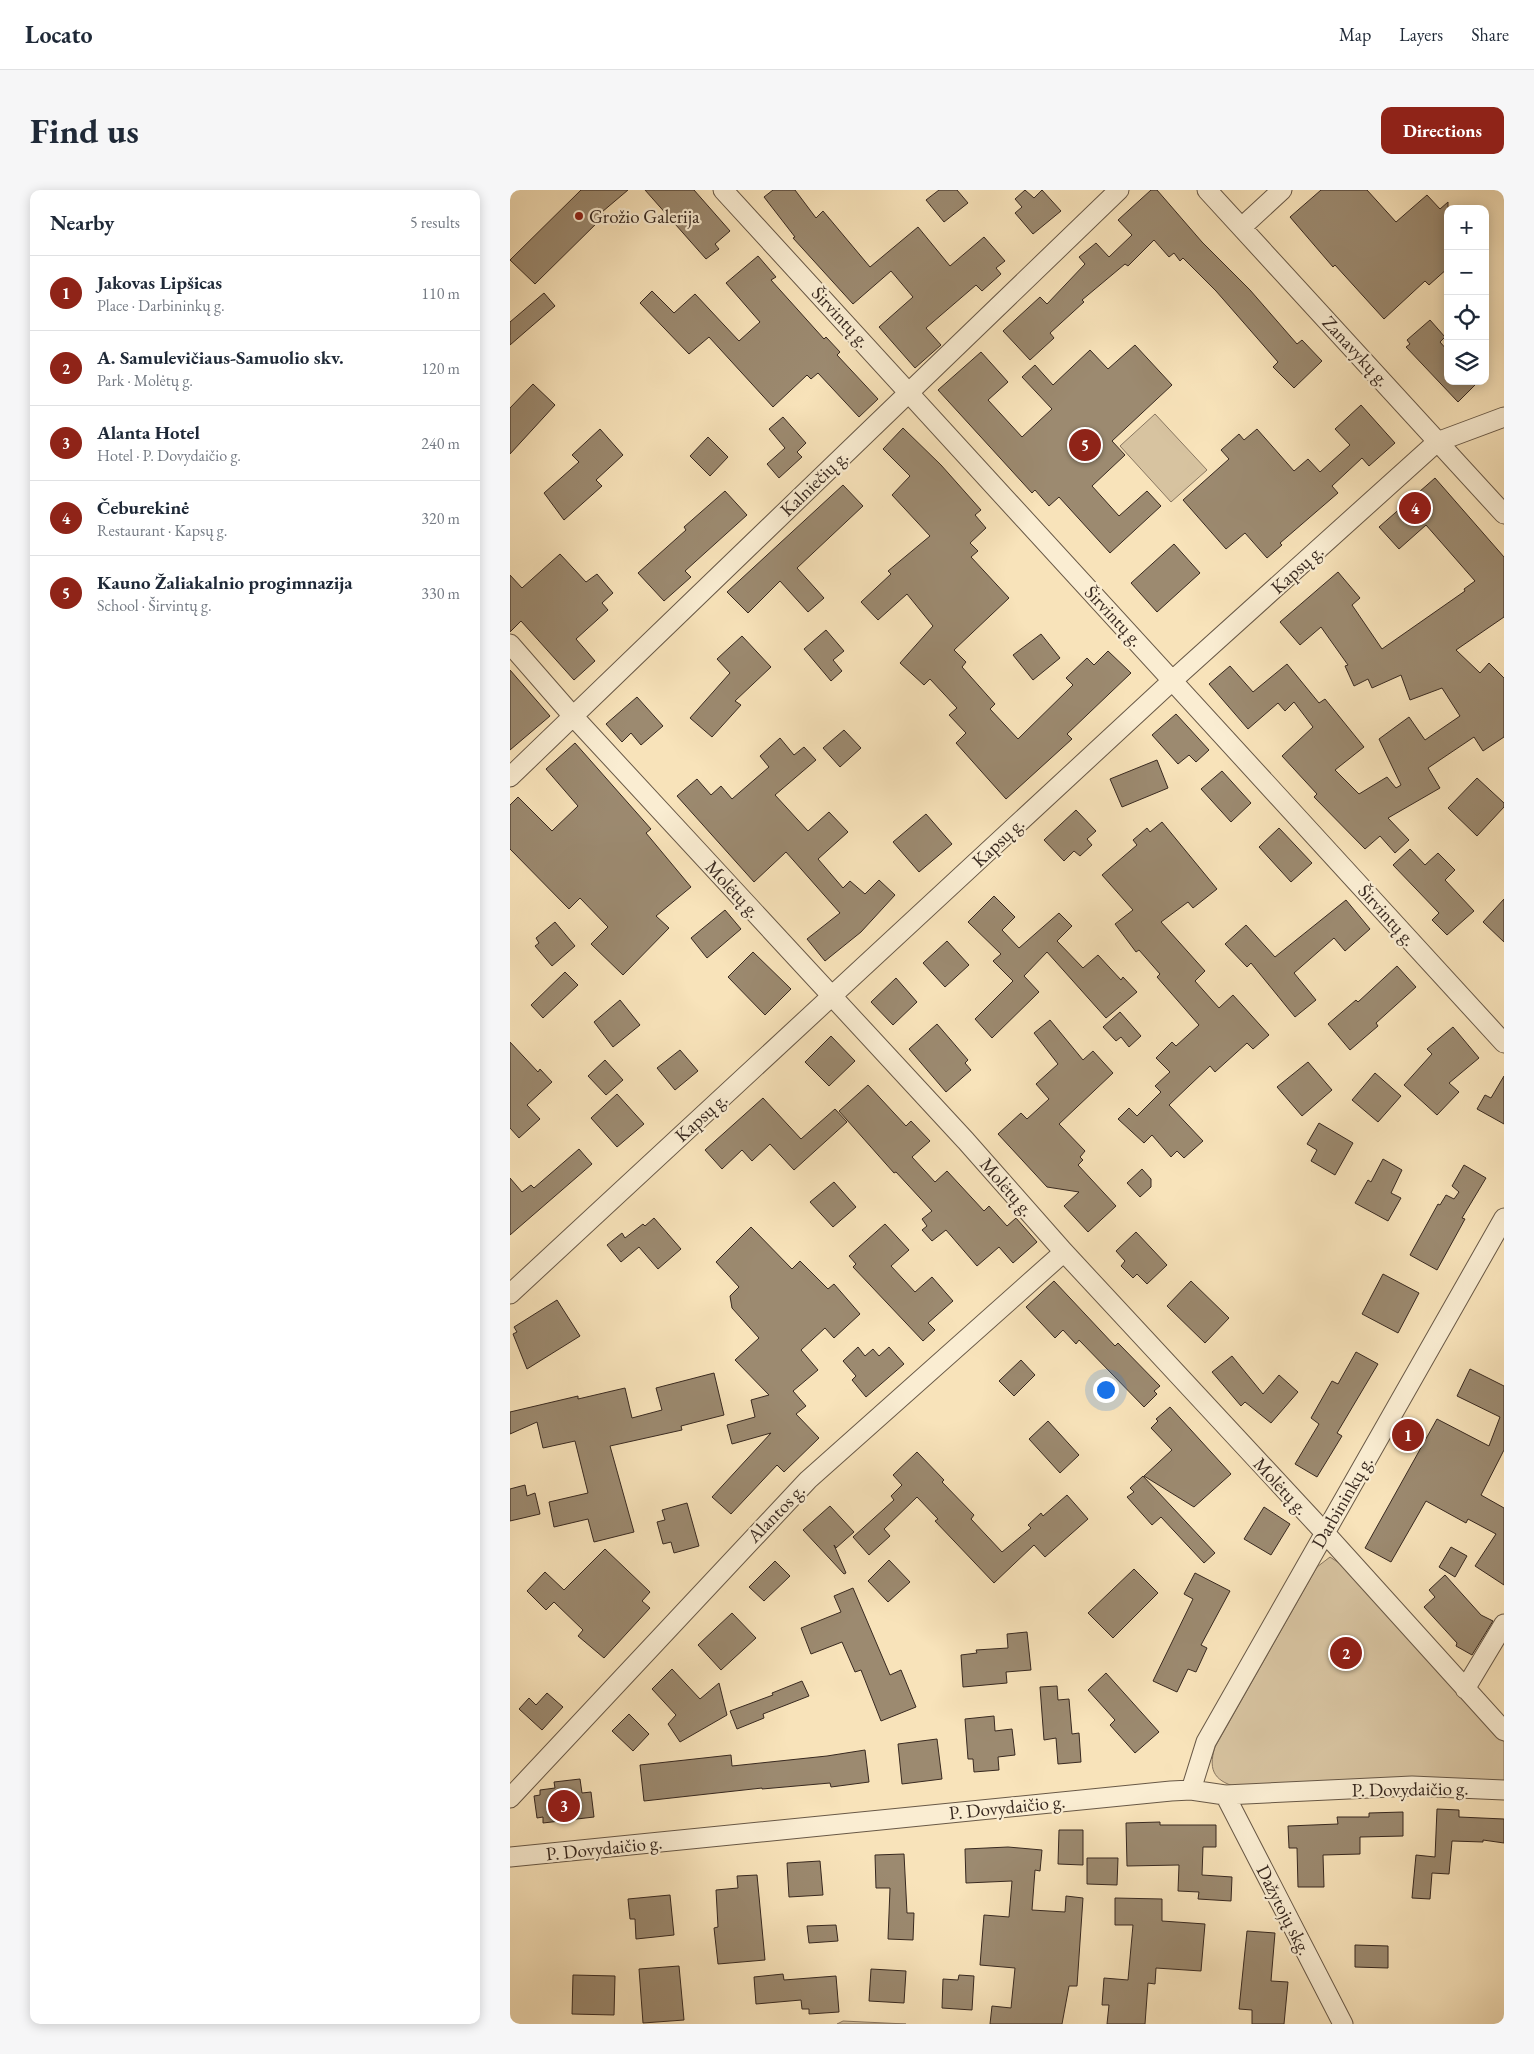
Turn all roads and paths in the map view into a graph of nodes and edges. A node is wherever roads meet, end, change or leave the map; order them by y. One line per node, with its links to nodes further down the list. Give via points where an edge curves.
1 (723, 190): 6 (street, Širvintų g.)
2 (1120, 190): 6 (street, Kalniečių g.)
3 (1207, 190): 5 (street, Zanavykų g.)
4 (1282, 190): 5 (street)
5 (1242, 227): 8 (street, Zanavykų g., via 1416,415)
6 (909, 391): 11 (street, Širvintų g.); 12 (street, Kalniečių g.)
7 (1504, 417): 8 (street, Kapsų g.)
8 (1437, 442): 9 (street, Zanavykų g.); 11 (street, Kapsų g.)
9 (1504, 514)
10 (510, 644): 12 (street, Molėtų g.)
11 (1173, 680): 14 (street, Kapsų g.); 15 (street, Širvintų g.)
12 (572, 715): 13 (street, Kalniečių g.); 14 (street, Molėtų g.)
13 (510, 777)
14 (832, 996): 17 (street, Molėtų g., via 966,1140); 18 (street, Kapsų g.)
15 (1504, 1043)
16 (1504, 1218): 19 (street, Darbininkų g.)
17 (1064, 1252): 19 (street, Molėtų g.); 26 (street, Alantos g., via 808,1480)
18 (510, 1294)
19 (1325, 1533): 21 (street, Molėtų g.); 23 (street, Darbininkų g., via 1206,1742)
20 (1504, 1624): 21 (street)
21 (1466, 1689): 22 (street, Molėtų g.)
22 (1504, 1731)
23 (1190, 1790): 25 (street, P. Dovydaičio g.); 27 (street, P. Dovydaičio g.)
24 (1504, 1790): 25 (street, P. Dovydaičio g., via 1412,1786)
25 (1225, 1796): 28 (street, Dažytojų skg.)
26 (510, 1798)
27 (510, 1857)
28 (1343, 2024)

